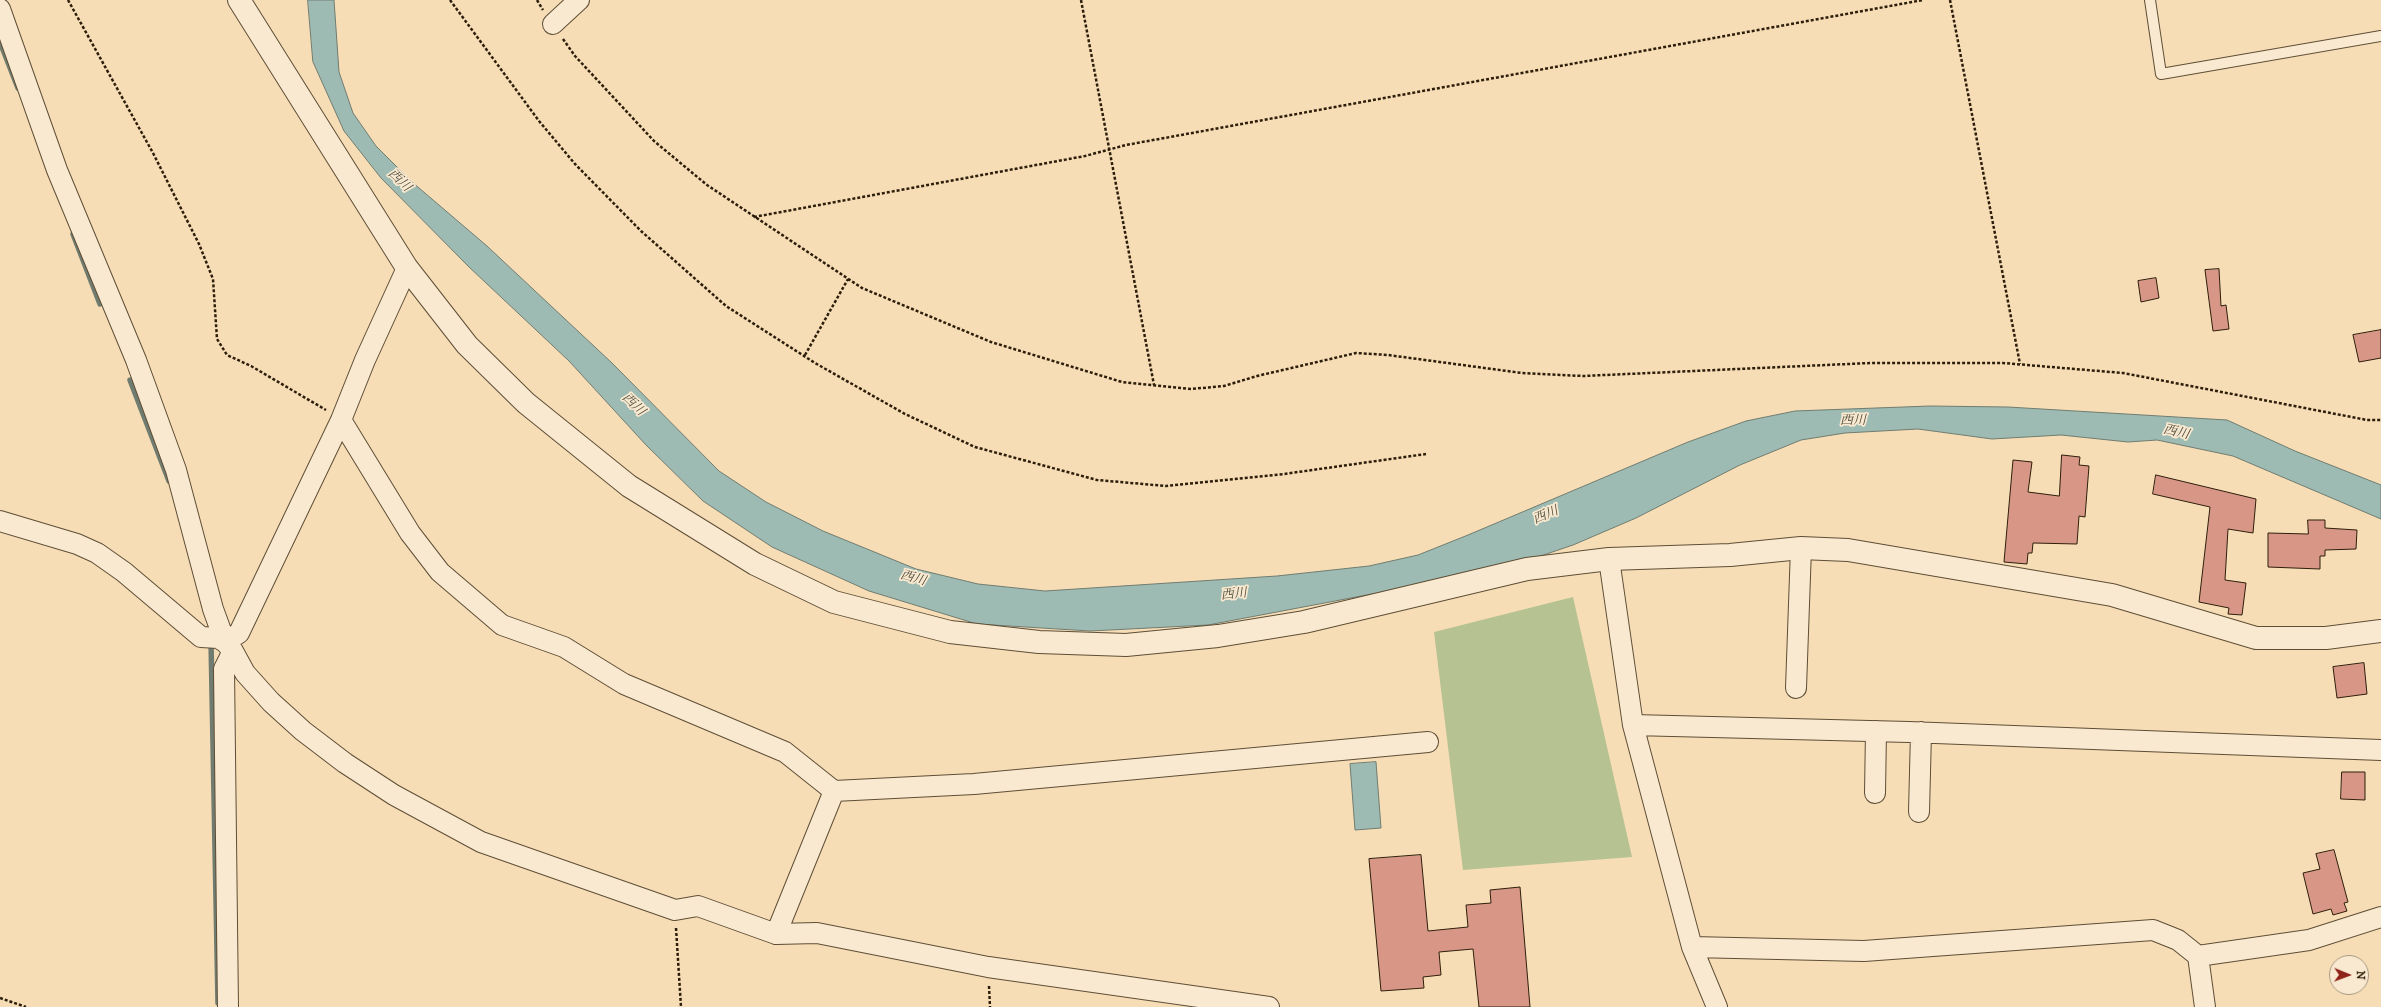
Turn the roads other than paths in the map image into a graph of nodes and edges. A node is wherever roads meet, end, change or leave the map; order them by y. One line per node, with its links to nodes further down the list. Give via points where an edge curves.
1 (239, 0): 7 (street)
2 (579, 0): 5 (street)
3 (2150, 0): 6 (lane, via 2161,74)
4 (0, 9): 13 (street, via 57,170 136,360 176,470)
5 (552, 24)
6 (2381, 36)
7 (407, 268): 8 (street, via 365,360); 11 (street, via 467,344 526,403 629,486 755,564 834,602 950,632 1039,642 1126,645 1218,636 1304,622 1527,569)
8 (342, 420): 13 (street, via 239,633); 20 (street, via 410,533 440,572 502,624 564,648 624,684 785,752)
9 (0, 521): 13 (street, via 49,534 97,553)
10 (1801, 548): 11 (street, via 1730,555); 12 (street, via 1848,550 2112,595 2256,638 2326,638); 14 (street)
11 (1609, 559): 15 (street)
12 (2381, 631)
13 (220, 642): 24 (street, via 271,702 345,764 394,795 481,842 675,910 698,906); 27 (street, via 224,669)
14 (1796, 688)
15 (1633, 725): 16 (street); 25 (street)
16 (1876, 731): 17 (street); 21 (street)
17 (1922, 732): 19 (street); 22 (street)
18 (1428, 742): 20 (street, via 974,784)
19 (2381, 750)
20 (834, 791): 24 (street)
21 (1875, 793)
22 (1920, 812)
23 (2381, 917): 26 (street, via 2309,940)
24 (776, 934): 28 (street, via 818,933 988,967)
25 (1692, 947): 26 (street, via 1864,951 2153,930 2178,940); 29 (street)
26 (2198, 956): 30 (street)
27 (228, 1007)
28 (1269, 1007)
29 (1717, 1007)
30 (2205, 1007)

